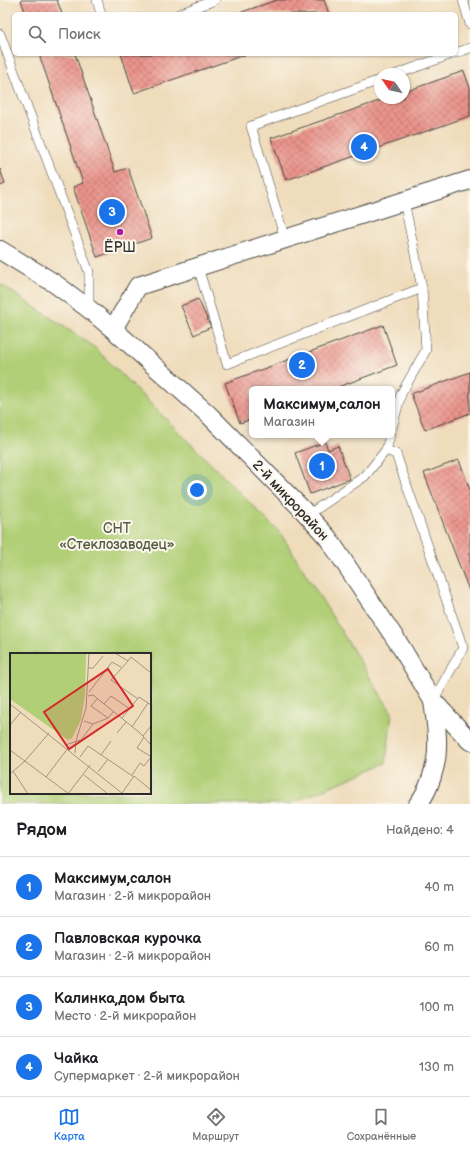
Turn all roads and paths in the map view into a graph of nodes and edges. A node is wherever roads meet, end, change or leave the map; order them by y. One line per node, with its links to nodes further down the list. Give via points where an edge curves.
1 (97, 0): 4 (lane)
2 (216, 0): 5 (lane)
3 (463, 0): 6 (lane)
4 (100, 12)
5 (184, 12)
6 (470, 24)
7 (0, 34): 19 (lane, via 88,272)
8 (470, 48): 9 (lane)
9 (458, 52)
10 (446, 56): 11 (lane)
11 (410, 69)
12 (374, 82): 15 (lane, via 251,126)
13 (470, 180): 14 (street)
14 (404, 201): 15 (street); 18 (lane)
15 (285, 239): 17 (street)
16 (0, 250): 19 (street, 2-й микрорайон, via 54,283)
17 (198, 267): 18 (lane, via 227,364); 20 (street, via 138,286)
18 (422, 288): 21 (lane, via 426,350 401,394)
19 (89, 309): 20 (street, 2-й микрорайон)
20 (113, 329): 24 (street, 2-й микрорайон, via 209,415)
21 (395, 417)
22 (389, 438): 23 (lane)
23 (386, 450): 24 (lane, via 365,476); 25 (lane, via 396,454 463,648)
24 (308, 515): 25 (street, 2-й микрорайон, via 328,538)
25 (434, 701): 26 (street, 2-й микрорайон); 27 (street, via 438,749 433,774)
26 (470, 741)
27 (418, 804)

